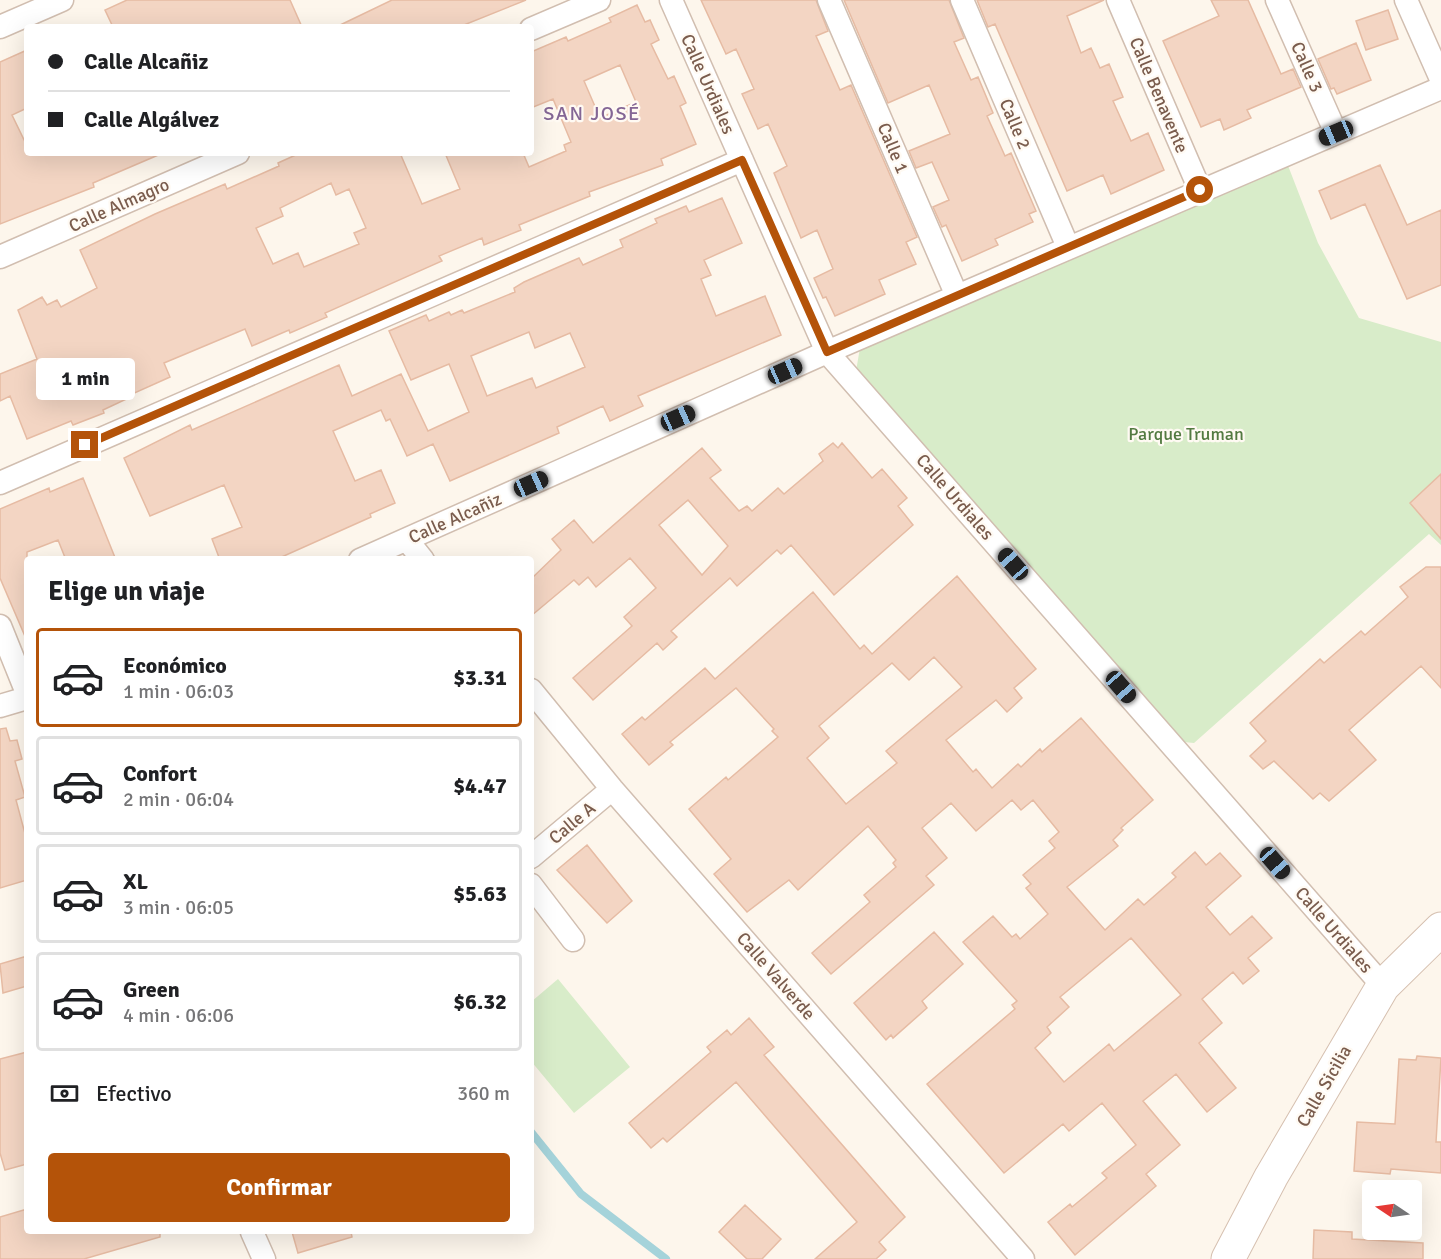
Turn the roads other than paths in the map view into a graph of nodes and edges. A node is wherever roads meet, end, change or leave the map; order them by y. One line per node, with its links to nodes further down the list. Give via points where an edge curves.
1 (62, 0): 9 (street)
2 (599, 0): 10 (street)
3 (671, 0): 15 (street, Calle Urdiales)
4 (829, 0): 19 (street, Calle 1)
5 (962, 0): 17 (street, Calle 2)
6 (1118, 0): 16 (street, Calle Benavente)
7 (1277, 0): 13 (street, Calle 3)
8 (1406, 0): 11 (street)
9 (0, 27)
10 (534, 28)
11 (1441, 80)
12 (1441, 88): 13 (street, Calle Alcañiz)
13 (1336, 133): 16 (street, Calle Alcañiz)
14 (231, 156): 18 (street, Calle Almagro)
15 (742, 160): 20 (street, Calle Urdiales); 21 (street)
16 (1200, 190): 17 (street, Calle Alcañiz)
17 (1068, 247): 19 (street, Calle Alcañiz)
18 (0, 258)
19 (957, 296): 20 (street, Calle Alcañiz)
20 (827, 352): 22 (street, Calle Alcañiz); 35 (street, Calle Urdiales)
21 (0, 483)
22 (407, 540): 23 (street, Calle Alcañiz); 24 (street)
23 (369, 556)
24 (420, 556)
25 (0, 626): 26 (street)
26 (24, 686)
27 (534, 694): 30 (street, Calle Valverde)
28 (24, 699): 29 (street)
29 (0, 706)
30 (612, 789): 31 (street, Calle A); 38 (street, Calle Valverde)
31 (534, 854)
32 (534, 889): 34 (street)
33 (1441, 929): 35 (street, Calle Sicilia)
34 (573, 940)
35 (1383, 986): 39 (street, Calle Sicilia, via 1271,1177)
36 (253, 1234): 37 (street)
37 (264, 1259)
38 (1023, 1259)
39 (1228, 1259)

